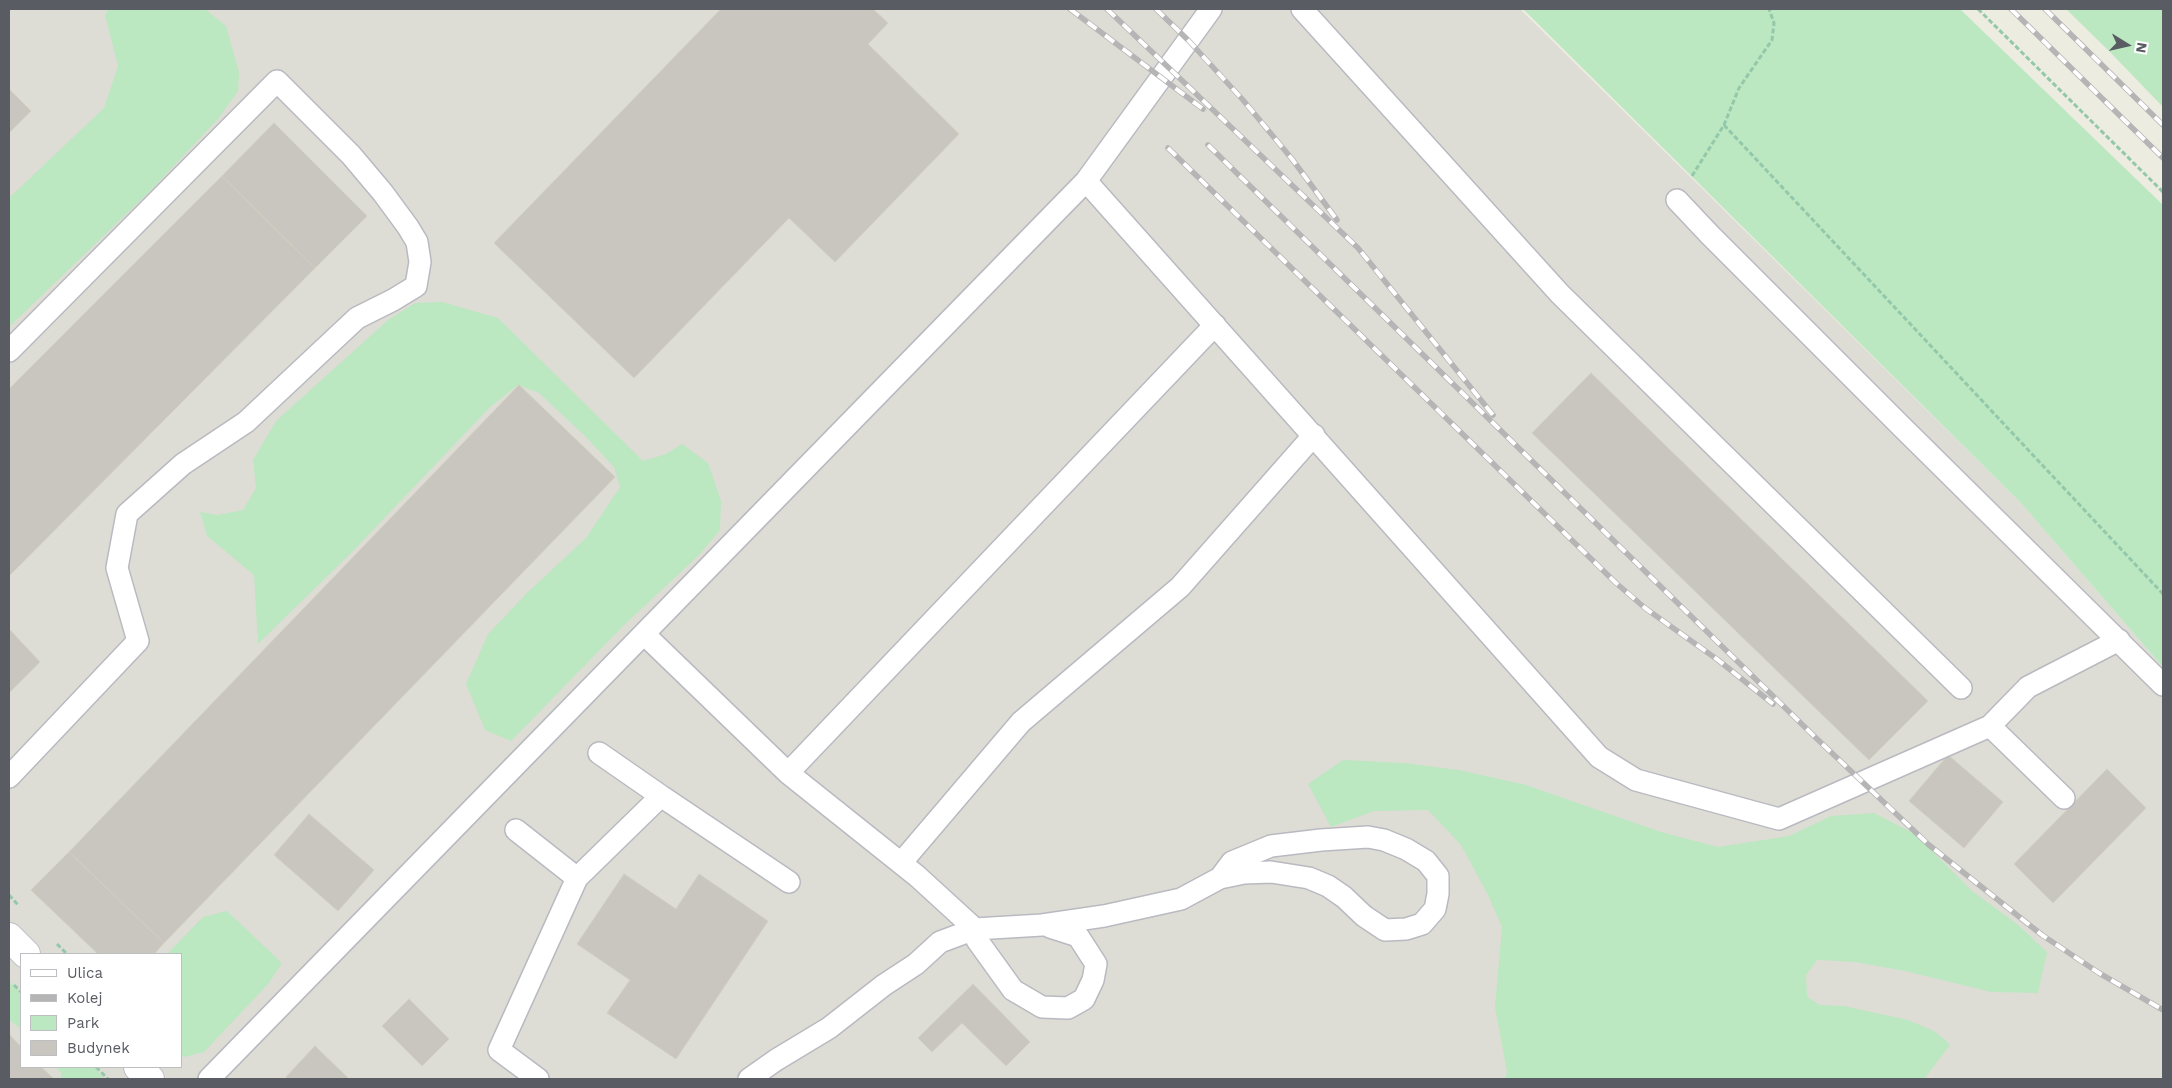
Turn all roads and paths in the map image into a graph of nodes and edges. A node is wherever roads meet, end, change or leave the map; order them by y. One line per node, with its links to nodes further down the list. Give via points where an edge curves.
1 (1211, 9): 6 (lane)
2 (1302, 9): 16 (lane, via 1560,294)
3 (1769, 9): 5 (path, via 1774,23 1772,40 1739,88)
4 (1978, 9): 7 (path)
5 (1724, 125): 8 (path); 12 (path)
6 (1086, 181): 9 (lane); 13 (lane)
7 (2163, 192)
8 (1677, 200): 14 (lane)
9 (1215, 325): 11 (lane); 19 (lane)
10 (9, 351): 20 (lane, via 277,81 351,155 388,199 416,242 420,262 416,286 357,318 246,422 183,464 128,514 117,568 138,641)
11 (1314, 435): 17 (lane, via 1599,757 1636,780 1779,819); 24 (lane, via 1180,587 1021,722)
12 (2163, 594)
13 (644, 634): 19 (lane); 36 (lane)
14 (2118, 640): 15 (lane); 17 (lane, via 2028,687)
15 (2163, 685)
16 (1962, 688)
17 (1990, 726): 22 (lane)
18 (599, 753): 21 (lane)
19 (788, 773): 24 (lane)
20 (9, 777)
21 (661, 796): 25 (lane); 27 (lane)
22 (2064, 798)
23 (516, 830): 25 (lane)
24 (901, 863): 29 (lane)
25 (577, 878): 37 (lane, via 499,1050)
26 (1220, 878): 26 (lane, via 1244,872 1309,878 1328,886 1385,930 1422,924 1436,909 1438,894 1438,876 1426,861 1406,849 1368,837 1271,846 1232,862); 28 (lane, via 1181,899 1104,916)
27 (789, 882)
28 (1042, 925): 29 (lane); 29 (lane, via 1078,936 1096,964 1084,999 1068,1008 1042,1007 1013,990 977,940)
29 (975, 929): 38 (lane, via 940,942 916,964 829,1028)
30 (9, 937): 31 (street)
31 (25, 953)
32 (97, 1068): 34 (path)
33 (139, 1068): 35 (street)
34 (108, 1079)
35 (150, 1079)
36 (209, 1079)
37 (538, 1079)
38 (749, 1079)

